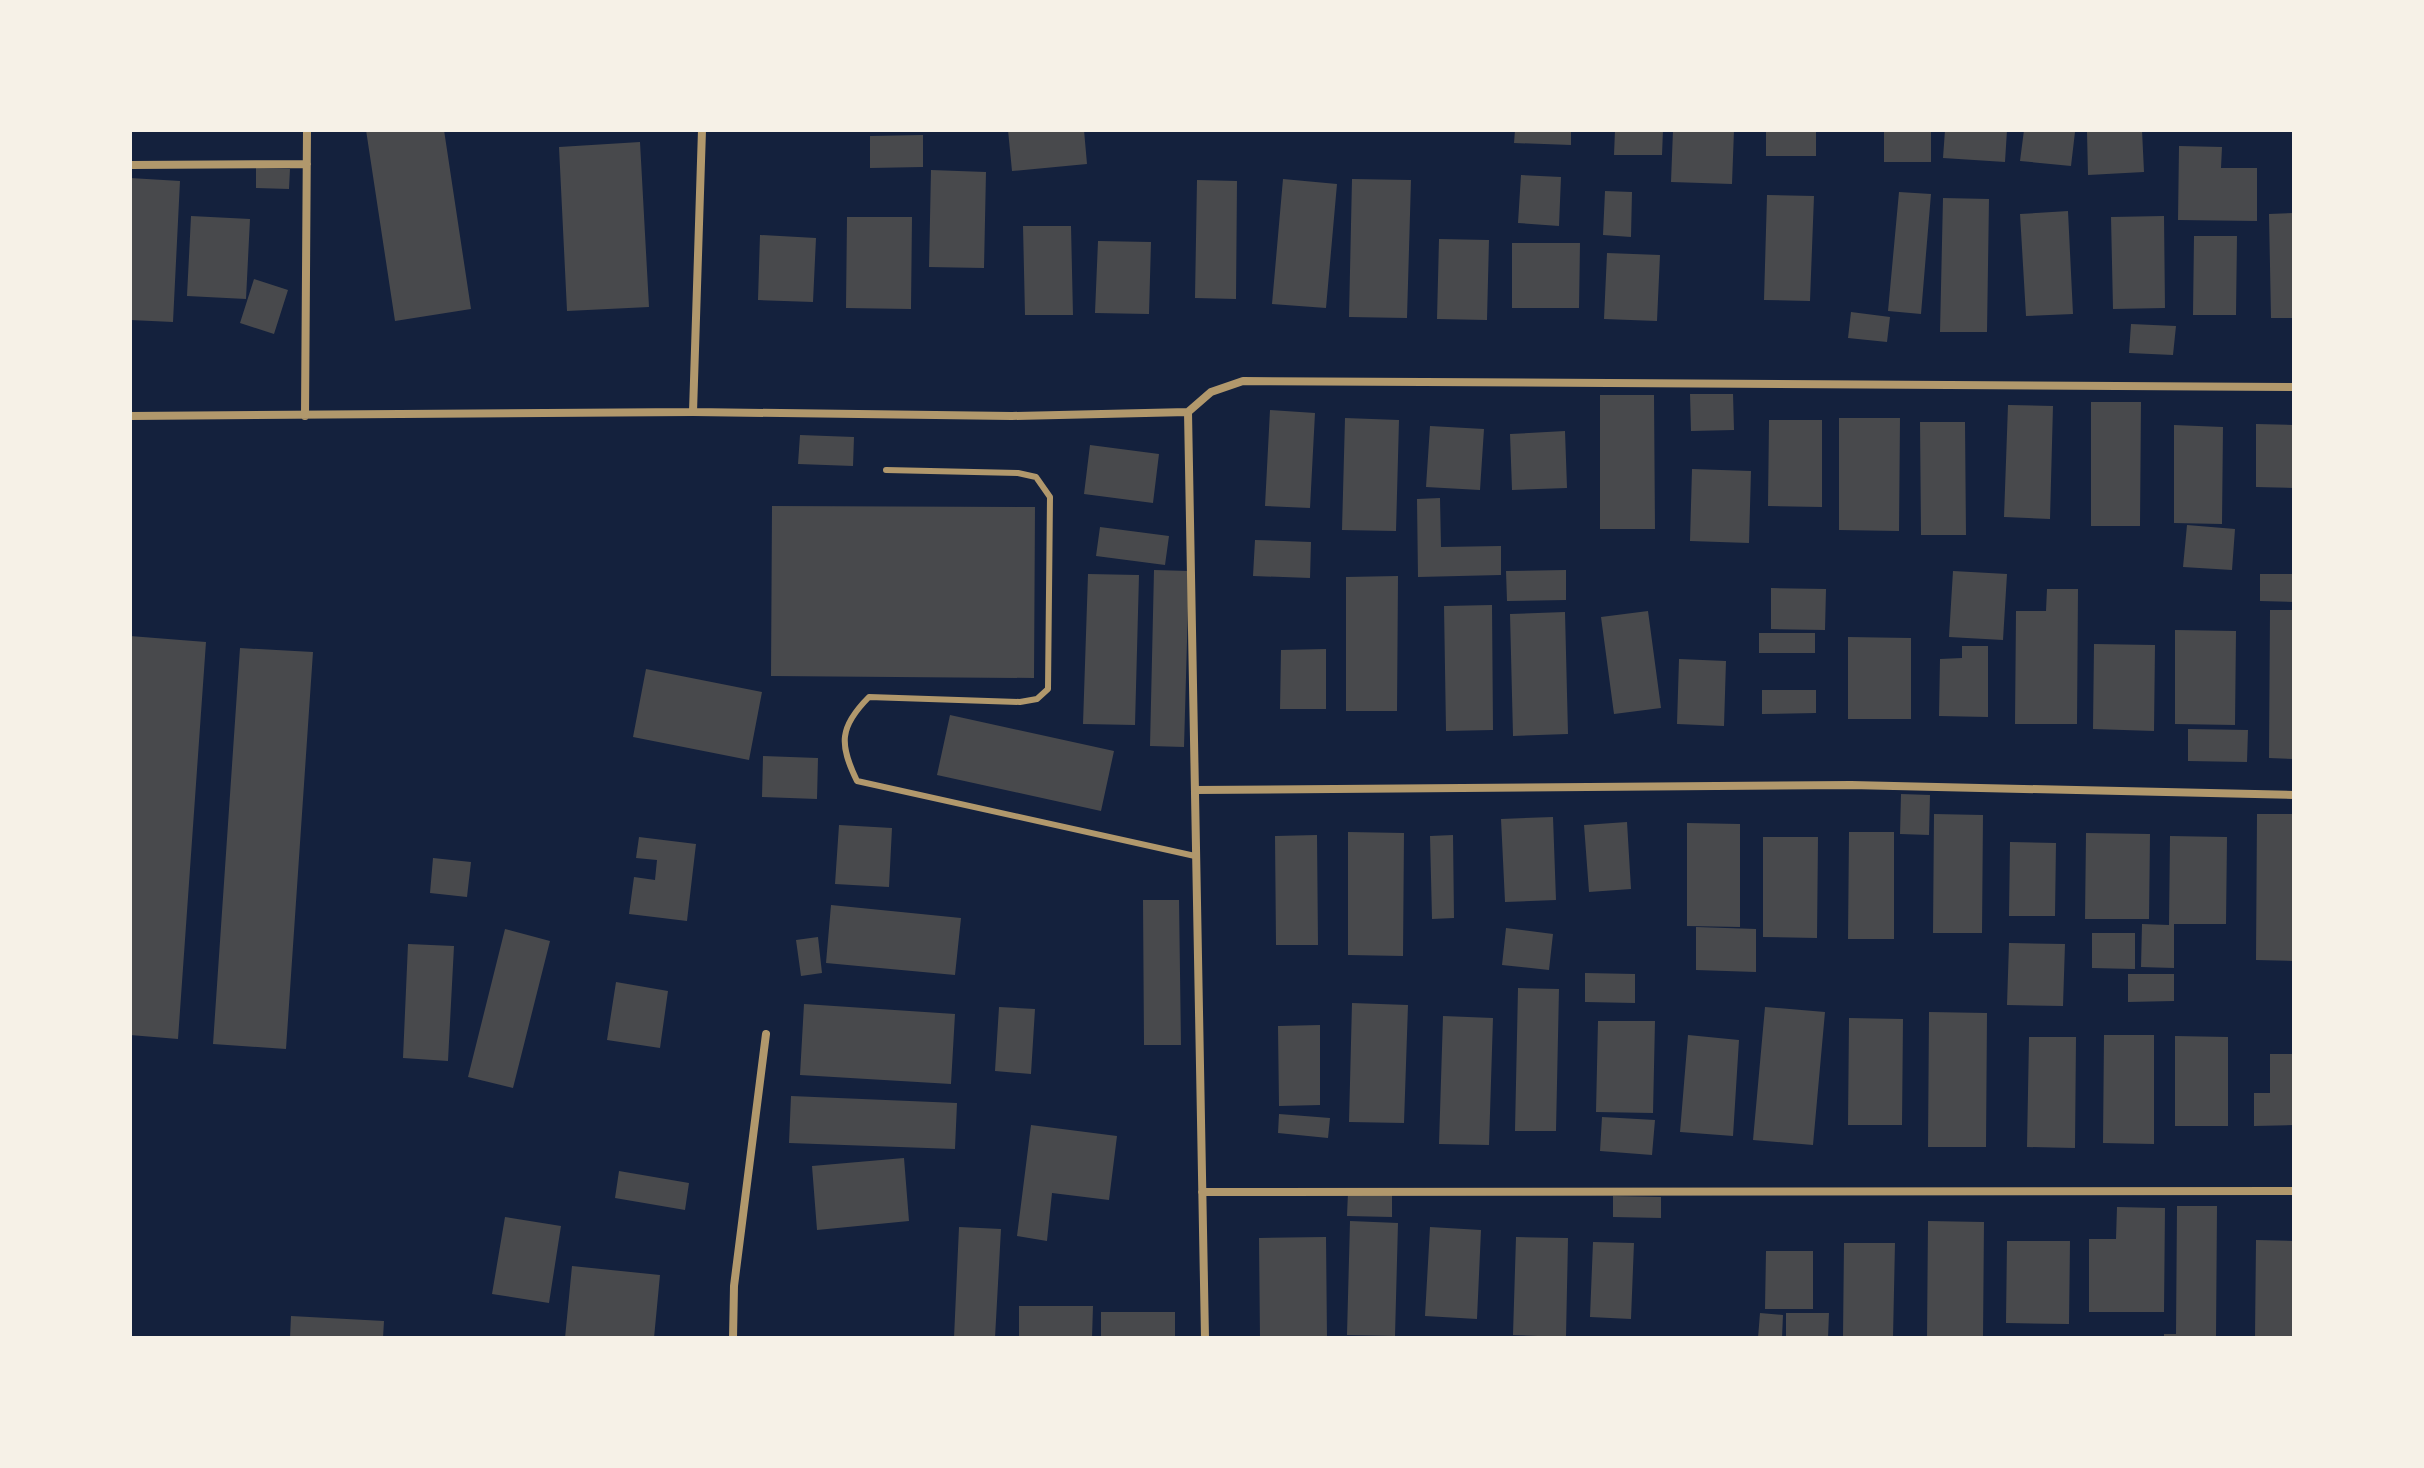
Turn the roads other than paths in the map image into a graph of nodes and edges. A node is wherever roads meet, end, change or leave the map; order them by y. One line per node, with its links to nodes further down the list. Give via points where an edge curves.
1 (307, 130): 3 (street)
2 (702, 130): 6 (street)
3 (307, 164): 4 (street); 9 (street)
4 (130, 165)
5 (2294, 387): 7 (street, via 1243,381 1211,392)
6 (693, 412): 7 (street); 9 (street)
7 (1188, 412): 11 (street)
8 (130, 416): 9 (street)
9 (305, 416)
10 (886, 470): 13 (lane, via 1036,477 1050,497 1048,689 1037,699 1020,702 869,697 849,717 843,753 857,781)
11 (1195, 790): 12 (street, via 1851,785); 13 (street)
12 (2294, 795)
13 (1195, 856): 16 (street)
14 (766, 1034): 17 (street, via 734,1286)
15 (2294, 1191): 16 (street)
16 (1202, 1192): 18 (street)
17 (733, 1338)
18 (1205, 1338)

